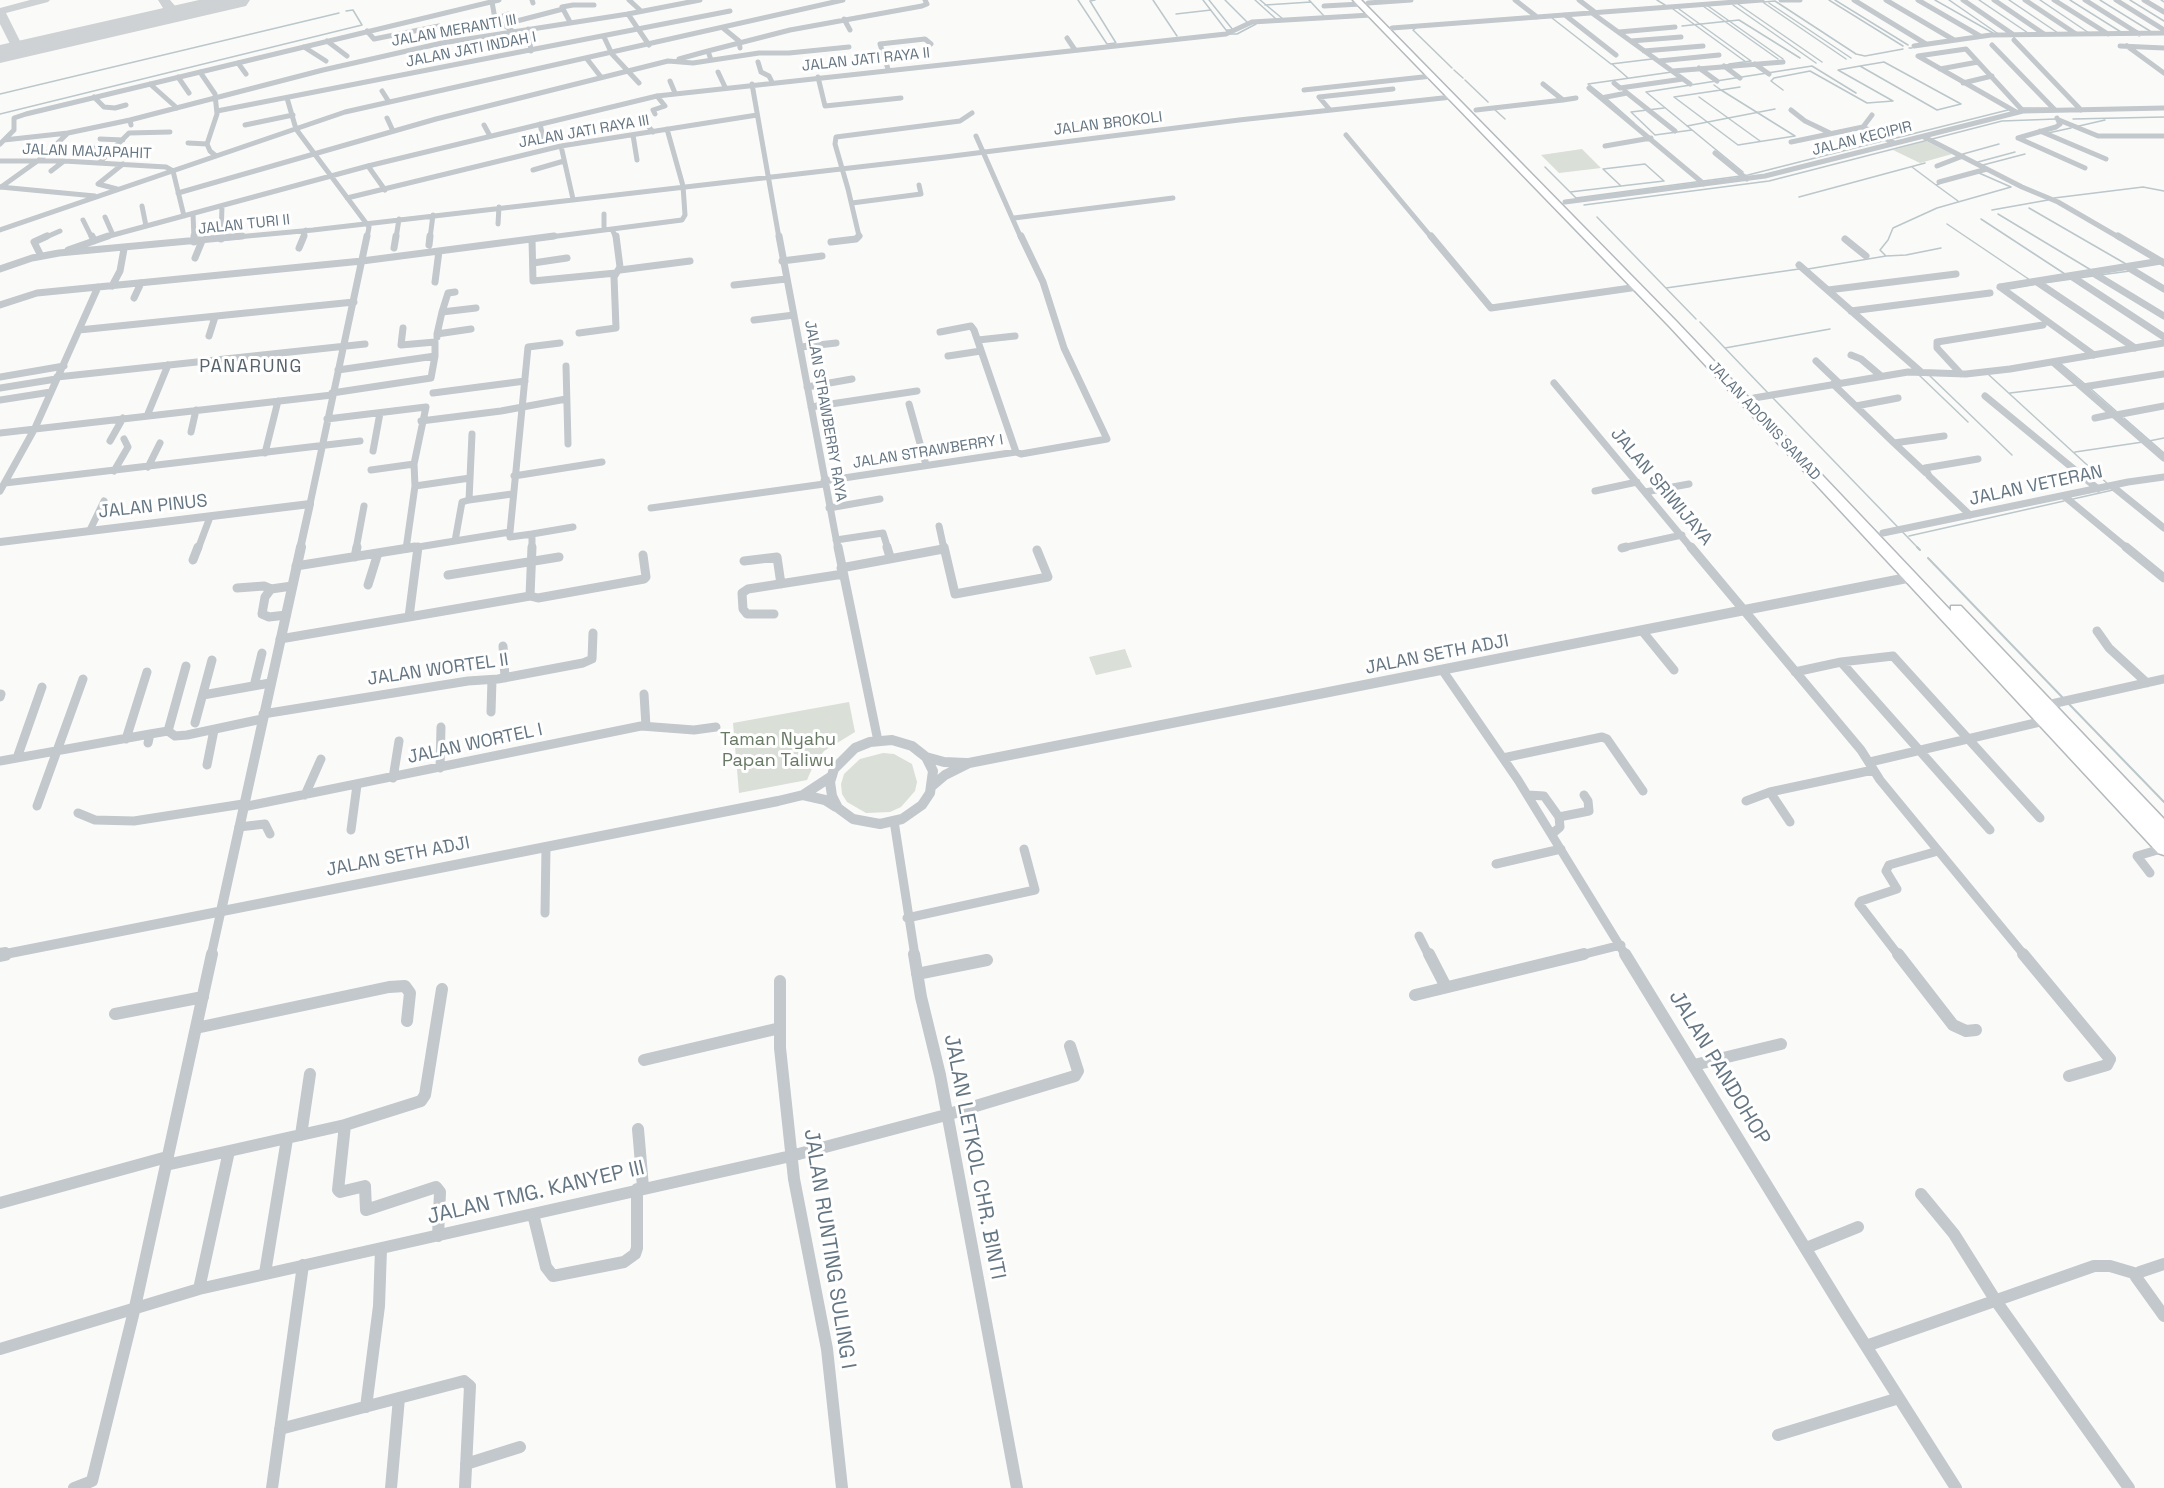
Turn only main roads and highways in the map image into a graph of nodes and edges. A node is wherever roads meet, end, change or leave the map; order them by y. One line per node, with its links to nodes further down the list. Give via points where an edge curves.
1 (1367, 4): 2 (highway, JALAN ADONIS SAMAD, via 1452,97); 2 (highway, via 1476,110)
2 (1505, 146): 3 (highway, via 1566,202); 3 (highway, JALAN ADONIS SAMAD, via 1638,288)
3 (1678, 323): 4 (highway, JALAN ADONIS SAMAD); 4 (highway, via 1754,398)
4 (1849, 504): 5 (highway, JALAN ADONIS SAMAD, via 1912,577); 5 (highway, via 1883,532)
5 (1995, 658): 6 (highway, via 2052,704); 7 (highway, JALAN ADONIS SAMAD, via 2044,721)
6 (2164, 830)
7 (2164, 848)

